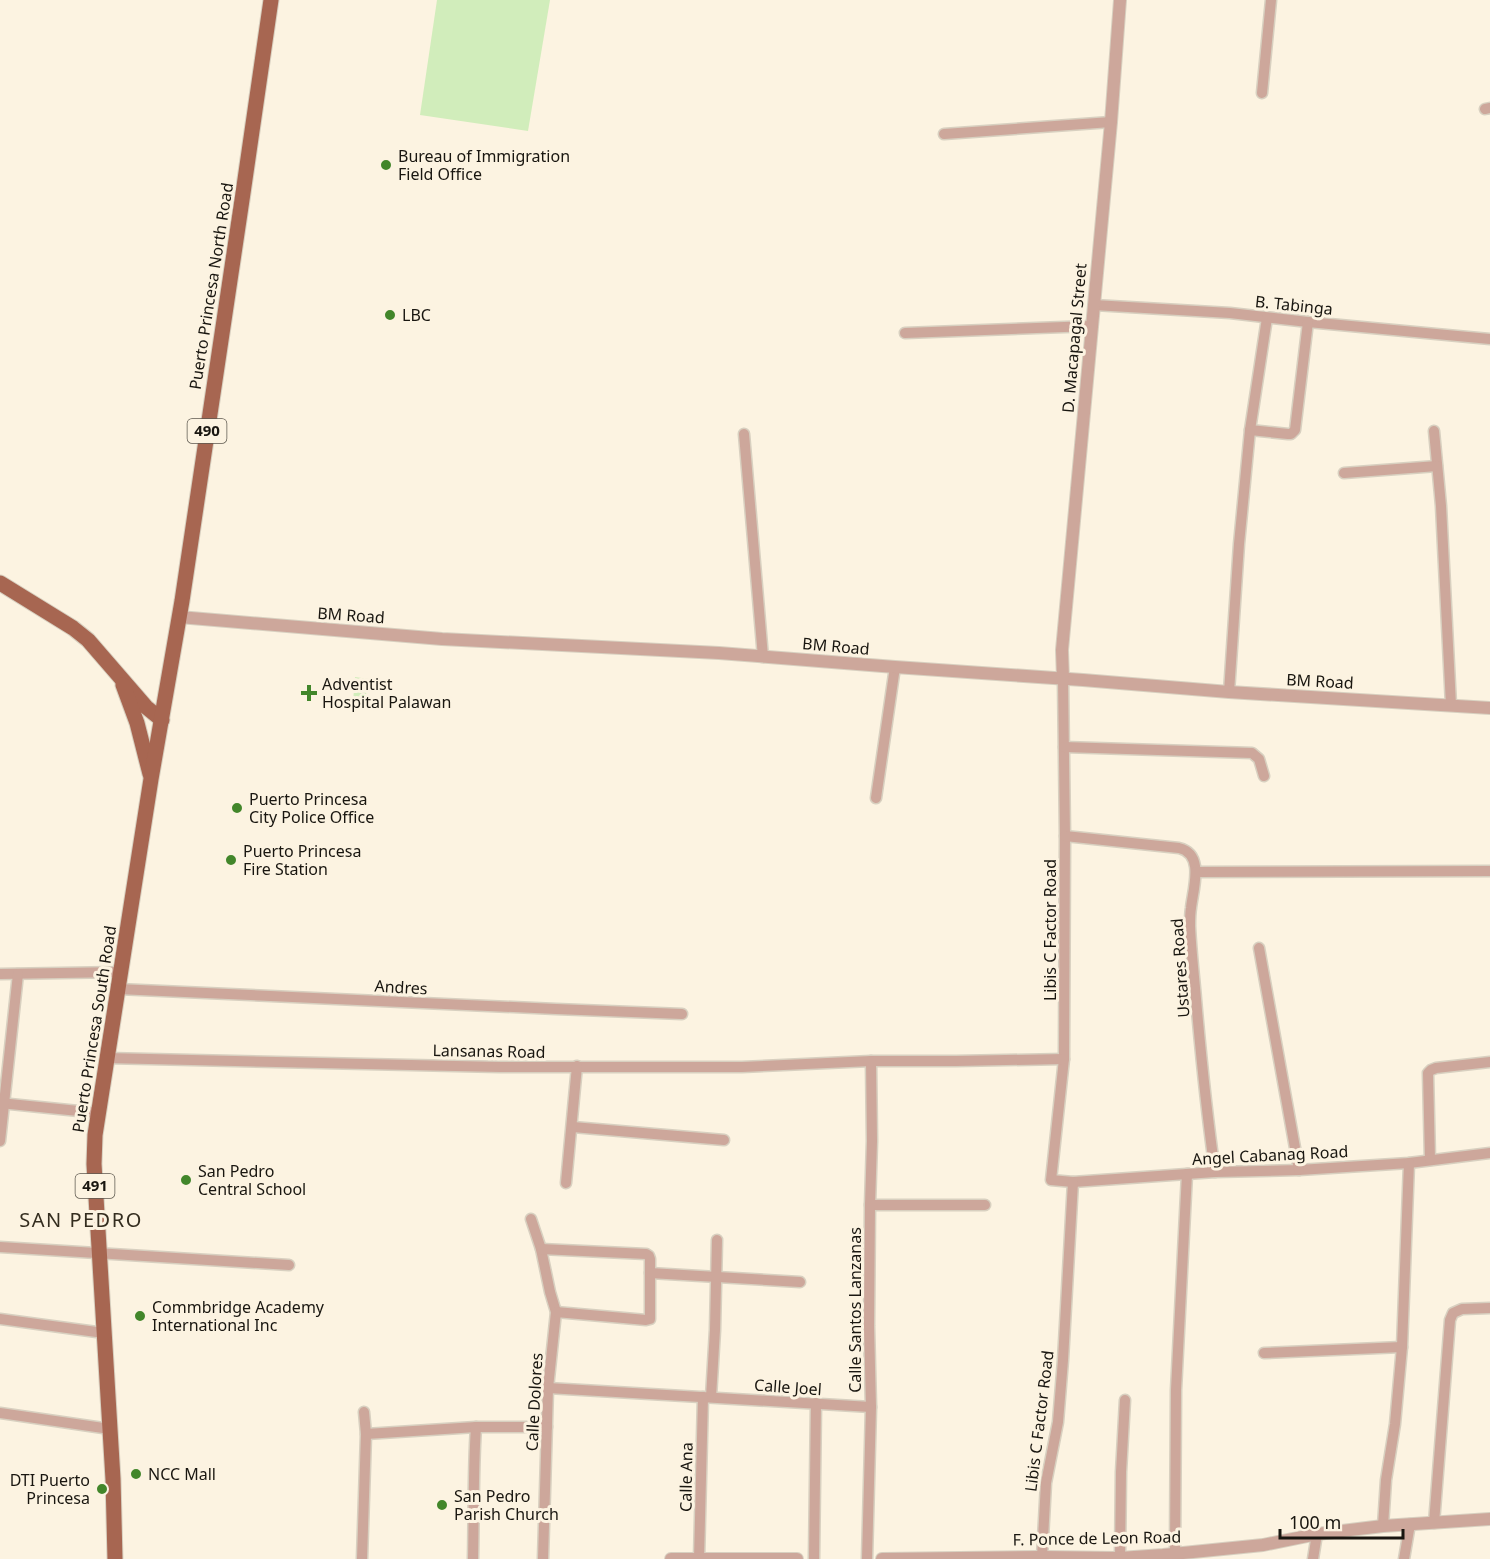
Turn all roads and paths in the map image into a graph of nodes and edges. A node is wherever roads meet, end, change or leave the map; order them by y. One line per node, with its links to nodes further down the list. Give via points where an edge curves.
1 (271, 0): 19 (main road, Puerto Princesa North Road / 490)
2 (1120, 0): 5 (street, D. Macapagal Street)
3 (1271, 0): 4 (street)
4 (1262, 93)
5 (1111, 122): 6 (street); 7 (street, D. Macapagal Street)
6 (944, 134)
7 (1094, 305): 8 (street, B. Tabinga); 10 (street, D. Macapagal Street)
8 (1267, 318): 9 (street, B. Tabinga); 13 (street)
9 (1308, 322): 12 (street, B. Tabinga); 13 (street, via 1295,430 1288,434)
10 (1092, 326): 11 (street); 23 (street, D. Macapagal Street, via 1062,650)
11 (905, 333)
12 (1490, 339)
13 (1250, 430): 24 (street)
14 (1434, 431): 16 (street)
15 (744, 434): 20 (street)
16 (1437, 466): 17 (street); 25 (street)
17 (1344, 473)
18 (0, 583): 22 (main road, via 73,628)
19 (179, 617): 20 (street, BM Road, via 430,638); 27 (main road, Puerto Princesa North Road / 490)
20 (763, 657): 21 (street, BM Road)
21 (895, 667): 23 (street, BM Road); 31 (street)
22 (119, 675): 27 (main road); 30 (main road)
23 (1063, 679): 24 (street, BM Road); 28 (street, Libis C Factor Road)
24 (1229, 692): 25 (street, BM Road)
25 (1451, 705): 26 (street, BM Road)
26 (1490, 708)
27 (162, 720): 30 (main road, Puerto Princesa South Road / 491)
28 (1064, 747): 29 (street, via 1252,753 1259,759); 32 (street, Libis C Factor Road)
29 (1264, 776)
30 (152, 779): 36 (main road, Puerto Princesa South Road / 491)
31 (876, 798)
32 (1065, 836): 34 (street, via 1186,850); 42 (street, Libis C Factor Road)
33 (1490, 871): 34 (street)
34 (1196, 872): 55 (street, Ustares Road, via 1191,933)
35 (1259, 948): 54 (street)
36 (121, 972): 38 (street); 39 (main road, Puerto Princesa South Road / 491)
37 (0, 974): 38 (street)
38 (18, 974): 46 (street)
39 (118, 989): 40 (street, Andres); 41 (main road, Puerto Princesa South Road / 491)
40 (682, 1014)
41 (106, 1058): 45 (street, Lansanas Road); 47 (main road, Puerto Princesa South Road / 491)
42 (1064, 1059): 43 (street, Lansanas Road); 57 (street, Libis C Factor Road)
43 (871, 1061): 45 (street, Lansanas Road, via 742,1067); 60 (street, Calle Santos Lanzanas)
44 (1490, 1062): 52 (street, via 1436,1068 1428,1073)
45 (578, 1066): 48 (street)
46 (2, 1103): 47 (street); 50 (street)
47 (98, 1113): 66 (main road, Puerto Princesa South Road / 491, via 94,1164)
48 (573, 1127): 49 (street); 59 (street)
49 (724, 1140)
50 (0, 1141)
51 (1490, 1153): 52 (street, Angel Cabanag Road)
52 (1430, 1160): 53 (street, Angel Cabanag Road)
53 (1409, 1163): 54 (street, Angel Cabanag Road); 75 (street)
54 (1299, 1170): 55 (street, Angel Cabanag Road)
55 (1215, 1172): 56 (street, Angel Cabanag Road)
56 (1187, 1174): 58 (street, Angel Cabanag Road); 93 (street, via 1176,1390)
57 (1051, 1180): 58 (street, Angel Cabanag Road)
58 (1073, 1182): 94 (street, Libis C Factor Road, via 1058,1422 1046,1483)
59 (566, 1183)
60 (870, 1205): 61 (street); 81 (street, Calle Santos Lanzanas)
61 (985, 1205)
62 (531, 1219): 65 (street, Calle Dolores)
63 (717, 1240): 69 (street, Calle Ana)
64 (0, 1247): 66 (street)
65 (541, 1249): 68 (street, via 646,1254); 72 (street, Calle Dolores)
66 (99, 1254): 67 (street); 74 (main road, Puerto Princesa South Road / 491)
67 (289, 1265)
68 (650, 1273): 69 (street); 72 (street, via 650,1319)
69 (717, 1277): 70 (street); 78 (street, Calle Ana)
70 (800, 1282)
71 (1490, 1308): 89 (street, via 1462,1308 1450,1320)
72 (556, 1312): 77 (street, Calle Dolores)
73 (0, 1319): 74 (street)
74 (104, 1333): 86 (main road, Puerto Princesa South Road / 491)
75 (1402, 1347): 76 (street); 91 (street)
76 (1264, 1353)
77 (548, 1388): 78 (street, Calle Joel); 84 (street, Calle Dolores)
78 (707, 1397): 80 (street, Calle Joel); 102 (street, Calle Ana)
79 (1125, 1400): 96 (street)
80 (816, 1403): 81 (street, Calle Joel); 105 (street)
81 (871, 1407): 106 (street, Calle Santos Lanzanas)
82 (364, 1412): 87 (street)
83 (0, 1413): 86 (street)
84 (547, 1426): 85 (street); 100 (street, Calle Dolores)
85 (476, 1428): 87 (street); 99 (street)
86 (110, 1429): 97 (main road, Puerto Princesa South Road / 491)
87 (366, 1434): 98 (street)
88 (1490, 1519): 89 (street, F. Ponce de Leon Road)
89 (1434, 1523): 90 (street, F. Ponce de Leon Road)
90 (1410, 1524): 91 (street, F. Ponce de Leon Road); 109 (street)
91 (1383, 1526): 92 (street, F. Ponce de Leon Road)
92 (1317, 1534): 93 (street, F. Ponce de Leon Road, via 1263,1545); 108 (street)
93 (1176, 1554): 96 (street, F. Ponce de Leon Road)
94 (1042, 1557): 95 (street, F. Ponce de Leon Road); 107 (street, F. Ponce de Leon Road)
95 (1101, 1558): 96 (street, F. Ponce de Leon Road)
96 (1120, 1558)
97 (115, 1559)
98 (362, 1559)
99 (473, 1559)
100 (543, 1559)
101 (671, 1559): 102 (street)
102 (699, 1559): 103 (street)
103 (755, 1559): 104 (street)
104 (797, 1559)
105 (814, 1559)
106 (867, 1559)
107 (882, 1559)
108 (1313, 1559)
109 (1404, 1559)

